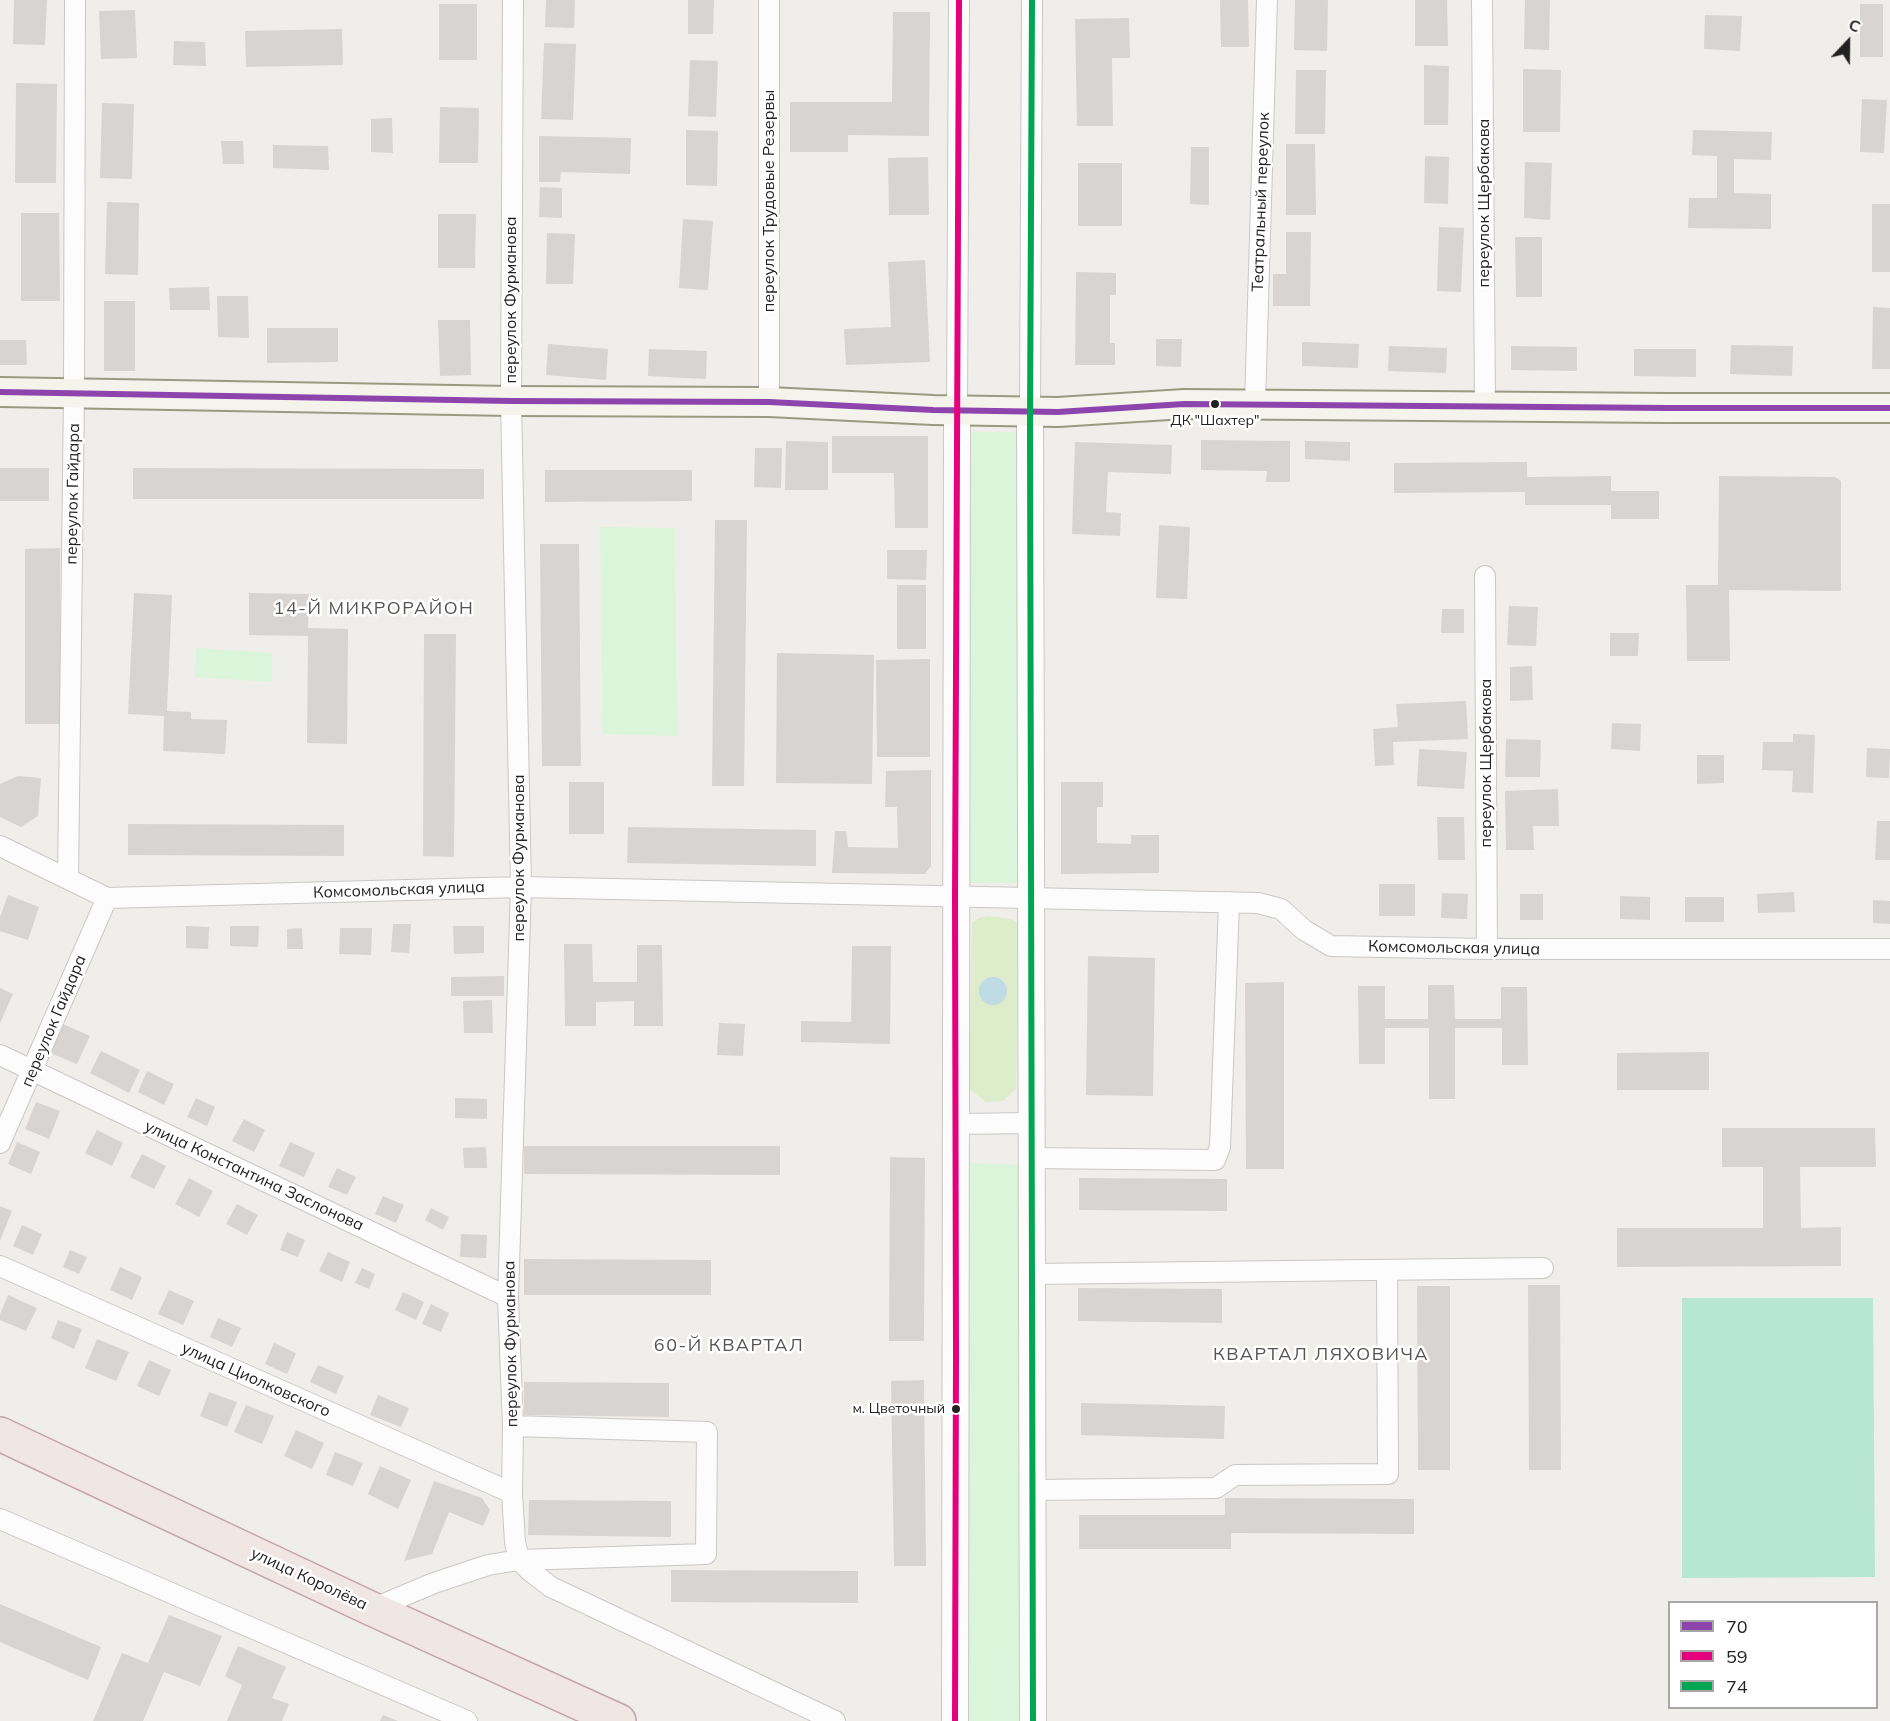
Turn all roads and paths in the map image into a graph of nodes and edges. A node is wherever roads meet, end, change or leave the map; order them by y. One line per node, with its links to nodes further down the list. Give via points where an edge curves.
1 (75, 0): 9 (street, переулок Гайдара)
2 (513, 0): 10 (street, переулок Фурманова)
3 (770, 0): 11 (street, переулок Трудовые Резервы)
4 (959, 0): 15 (street)
5 (1032, 0): 16 (street)
6 (1267, 0): 12 (street, Театральный переулок)
7 (1482, 0): 13 (street, переулок Щербакова)
8 (0, 392): 9 (main road)
9 (74, 395): 10 (main road); 19 (street, переулок Гайдара)
10 (511, 401): 11 (main road); 20 (street, переулок Фурманова)
11 (768, 402): 15 (main road)
12 (1255, 404): 13 (main road); 16 (main road)
13 (1485, 406): 14 (main road)
14 (1890, 408)
15 (957, 409): 16 (main road); 21 (street)
16 (1030, 411): 23 (street)
17 (1485, 576): 25 (street, переулок Щербакова)
18 (0, 846): 19 (street, Комсомольская улица)
19 (68, 879): 22 (street, Комсомольская улица)
20 (521, 887): 21 (street, Комсомольская улица); 22 (street, Комсомольская улица); 37 (street, переулок Фурманова)
21 (955, 897): 23 (street, Комсомольская улица); 30 (street)
22 (107, 898): 28 (street, переулок Гайдара)
23 (1031, 898): 24 (street, Комсомольская улица); 29 (street)
24 (1229, 902): 25 (street, Комсомольская улица, via 1281,909 1304,930 1331,946); 32 (street, via 1220,1147 1215,1160)
25 (1487, 950): 26 (street, Комсомольская улица)
26 (1890, 950)
27 (0, 1055): 28 (street, улица Константина Заслонова)
28 (32, 1071): 31 (street, переулок Гайдара); 37 (street, улица Константина Заслонова)
29 (1031, 1123): 30 (street); 32 (street)
30 (956, 1124): 48 (street)
31 (0, 1143)
32 (1031, 1158): 36 (street)
33 (0, 1266): 41 (street, улица Циолковского)
34 (1543, 1268): 35 (street)
35 (1387, 1270): 36 (street); 40 (street, via 1388,1474 1235,1475 1216,1488)
36 (1032, 1274): 40 (street)
37 (508, 1297): 38 (street, переулок Фурманова)
38 (513, 1426): 41 (street, переулок Фурманова); 43 (street, via 707,1432 706,1554)
39 (0, 1434): 44 (highway, улица Королёва)
40 (1032, 1490): 49 (street)
41 (513, 1493): 43 (street, переулок Фурманова)
42 (0, 1519): 45 (street)
43 (519, 1560): 44 (street, via 477,1568); 47 (street, via 550,1587)
44 (372, 1609): 46 (highway, улица Королёва)
45 (467, 1721)
46 (619, 1721)
47 (835, 1721)
48 (955, 1721)
49 (1032, 1721)

